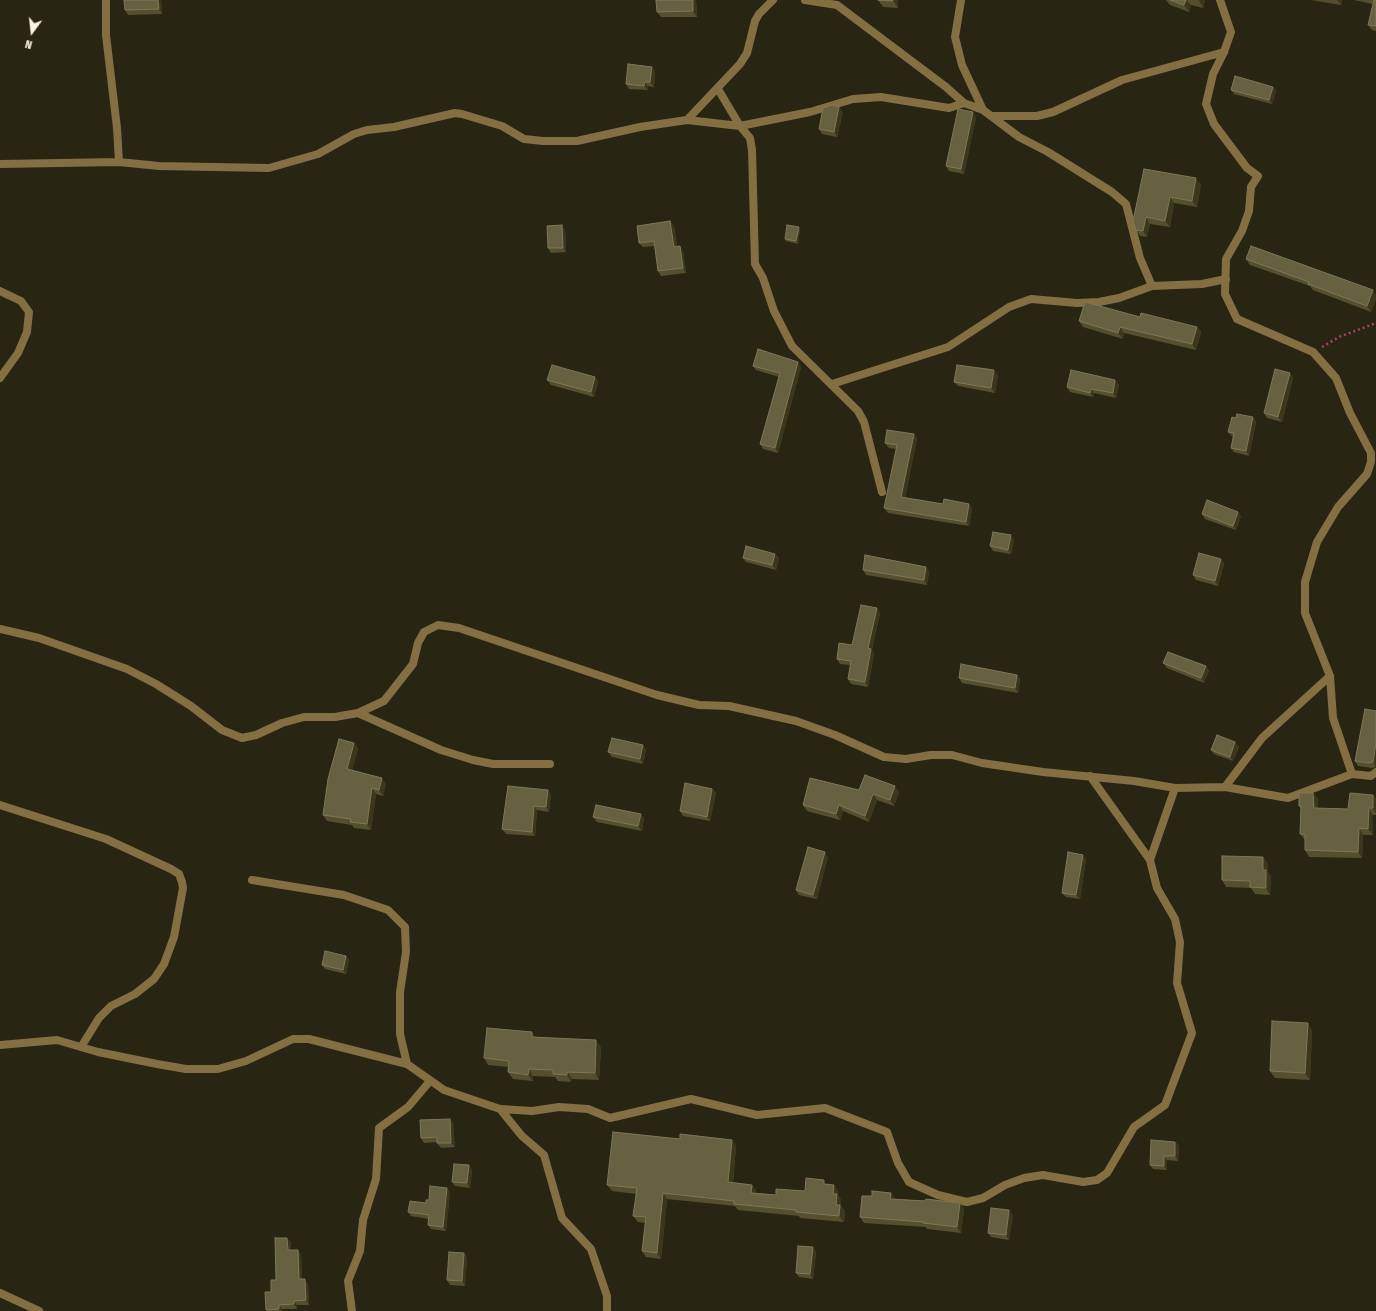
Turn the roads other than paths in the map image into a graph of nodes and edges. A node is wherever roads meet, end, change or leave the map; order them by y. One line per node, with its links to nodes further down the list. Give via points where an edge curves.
1 (106, 0): 13 (street, via 106,35)
2 (773, 0): 7 (street, via 755,21 747,52 740,64)
3 (805, 0): 8 (street, via 837,5 946,86)
4 (961, 0): 9 (street, via 955,37 962,65)
5 (1220, 0): 6 (street, via 1231,32)
6 (1224, 52): 10 (street, via 1122,80 1053,112 1037,116); 15 (street, via 1213,74 1206,104 1214,124 1247,168 1258,176 1251,187 1249,211 1242,232 1226,258)
7 (718, 89): 11 (street); 12 (street)
8 (964, 103): 9 (street); 12 (street, via 950,108 881,97 853,98 810,112)
9 (983, 110): 10 (street)
10 (992, 116): 16 (street, via 1019,137 1112,192 1126,204 1140,258)
11 (687, 120): 12 (street); 13 (street, via 577,141 543,141 524,139 502,126 455,113 394,127 367,130 354,134 318,154 268,168 159,166)
12 (740, 126): 19 (street, via 750,138 752,150 755,264 763,278 774,311 792,346)
13 (119, 162): 14 (street)
14 (0, 164)
15 (1226, 279): 16 (street, via 1202,284); 21 (street, via 1225,294 1237,319 1313,352 1336,378 1350,413)
16 (1152, 286): 19 (street, via 1119,298 1098,302 1031,299 1009,307 948,347)
17 (0, 291): 18 (street, via 21,301 29,312 27,332 18,353)
18 (0, 378)
19 (832, 384): 22 (street, via 858,411 864,422)
20 (1376, 445): 21 (street)
21 (1374, 454): 24 (street, via 1367,474 1338,507 1317,542 1305,582 1305,613)
22 (882, 492)
23 (0, 629): 25 (street, via 39,638 126,669 191,706 222,730 242,738 304,718)
24 (1330, 676): 28 (street, via 1333,718); 30 (street, via 1262,738)
25 (358, 713): 26 (street, via 441,750 473,760 493,764); 29 (street, via 384,701 413,664 418,643 424,632 438,625 459,628 657,695 699,706 728,706 796,721 884,757 906,759 952,755 998,765)
26 (550, 764)
27 (1376, 772): 28 (street, via 1371,776)
28 (1352, 774): 30 (street, via 1288,798)
29 (1090, 776): 31 (street); 33 (street)
30 (1225, 787): 31 (street)
31 (1175, 788): 33 (street)
32 (0, 805): 36 (street, via 106,839 171,869 179,874 182,882 174,937 164,964 154,979 135,994 111,1006 99,1018)
33 (1150, 860): 39 (street, via 1157,888 1175,919 1180,942 1177,983 1192,1034 1165,1105 1134,1127 1114,1164 1097,1180 1083,1182 1043,1175 1024,1178 1005,1185 983,1198 967,1202 938,1195 909,1182 898,1163 887,1132 826,1108 757,1115 691,1099 610,1118 588,1109)
34 (252, 880): 37 (street, via 344,895 388,910 405,927 406,952 400,992 400,1034)
35 (0, 1045): 36 (street, via 57,1040)
36 (81, 1047): 37 (street, via 186,1069 218,1069 246,1061 293,1039 309,1039)
37 (407, 1064): 38 (street)
38 (430, 1081): 39 (street, via 444,1090); 42 (street, via 408,1107 379,1128 376,1179 363,1220 360,1251 348,1281)
39 (500, 1109): 43 (street, via 522,1136 544,1156 562,1218 591,1249 607,1296)
40 (0, 1293): 41 (street)
41 (40, 1311)
42 (352, 1311)
43 (607, 1311)

